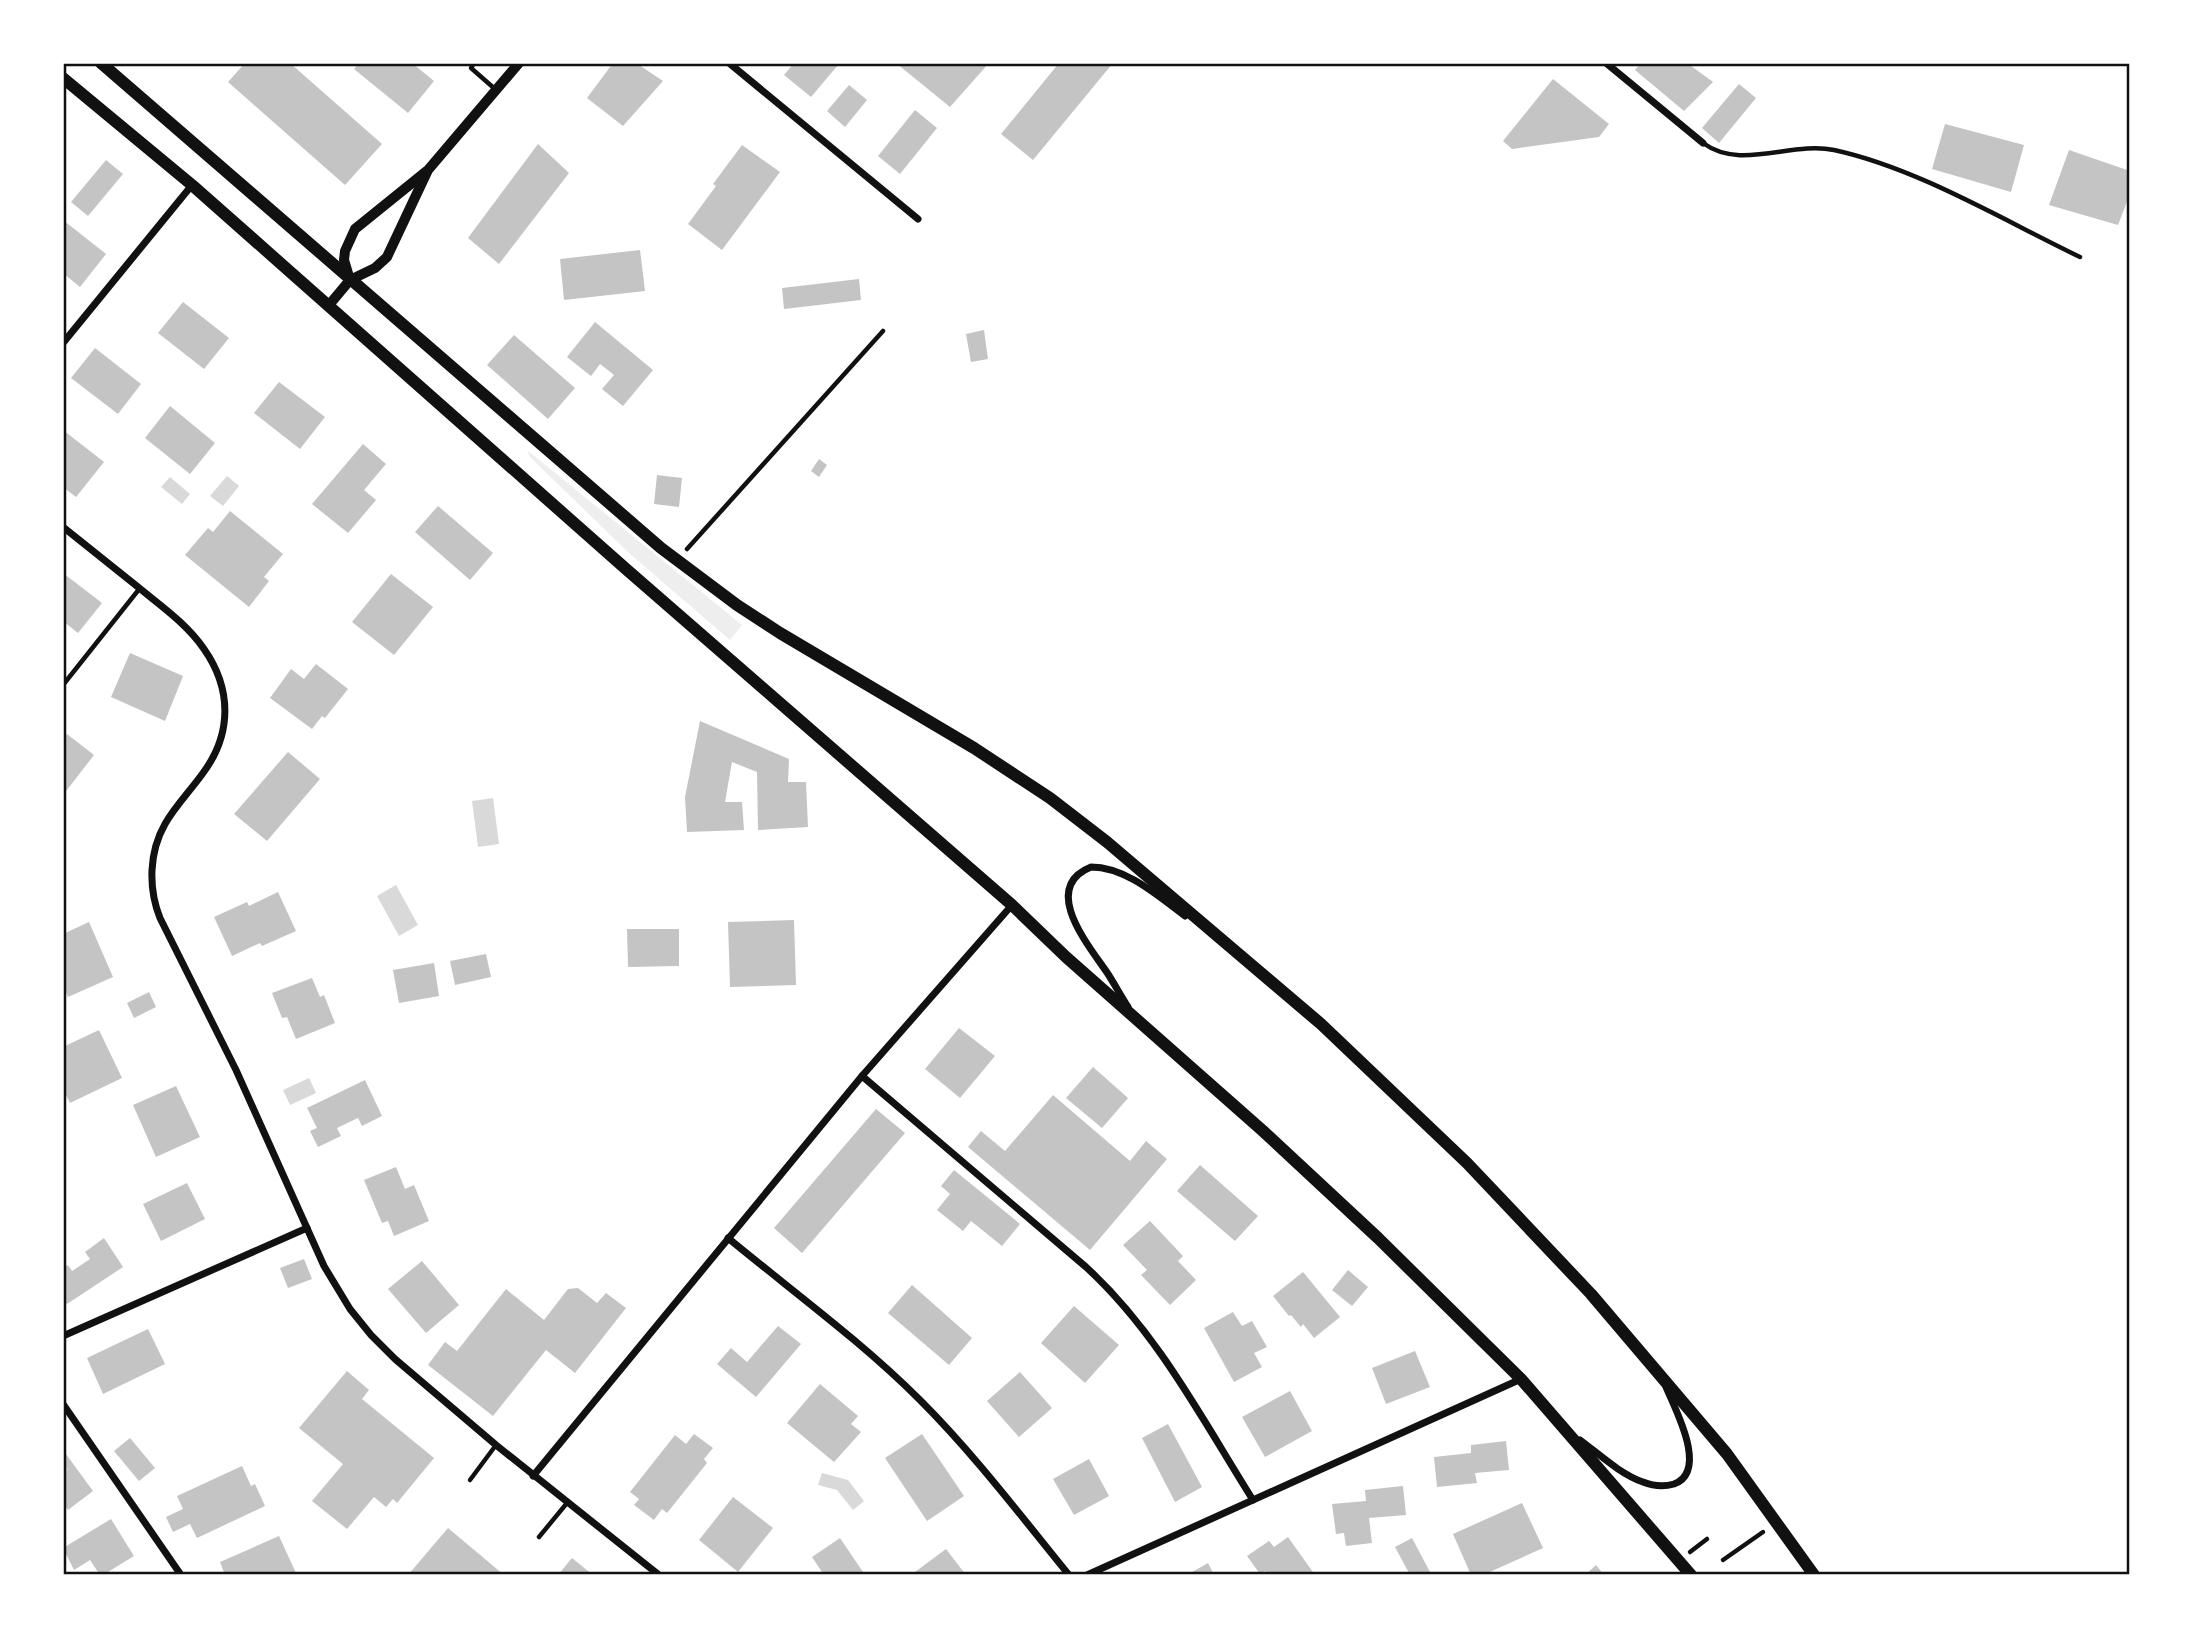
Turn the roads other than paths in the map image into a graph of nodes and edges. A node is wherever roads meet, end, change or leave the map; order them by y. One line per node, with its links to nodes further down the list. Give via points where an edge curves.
1 (101, 63): 13 (main road)
2 (474, 63): 7 (lane, via 471,68)
3 (519, 63): 7 (street)
4 (729, 63): 11 (street)
5 (1606, 63): 8 (street)
6 (63, 78): 10 (main road)
7 (496, 90): 9 (street)
8 (1703, 144): 12 (lane, via 1734,156 1820,148 1890,166)
9 (428, 170): 13 (street, via 387,257); 13 (street, via 355,229 344,260)
10 (192, 185): 14 (main road); 15 (street)
11 (918, 219)
12 (2080, 257)
13 (350, 280): 14 (street); 20 (main road, via 677,560 780,633 1050,798)
14 (329, 305): 19 (main road)
15 (63, 343)
16 (63, 527): 17 (street)
17 (140, 588): 18 (lane); 23 (street, via 198,640 213,663 224,694 226,720 218,749 159,835 152,869 154,900)
18 (63, 685)
19 (1012, 905): 21 (main road); 22 (street)
20 (1248, 961): 21 (street, via 1132,880 1100,867 1086,869 1070,886 1072,918); 26 (main road, via 1467,1163)
21 (1135, 1018): 27 (main road, via 1359,1220)
22 (862, 1076): 24 (street); 33 (street, via 1111,1291 1155,1345)
23 (307, 1228): 25 (street); 30 (street, via 337,1289 364,1327)
24 (728, 1238): 31 (street); 38 (street, via 919,1399)
25 (63, 1336)
26 (1659, 1372): 29 (street, via 1689,1448 1688,1471 1681,1480 1665,1486 1641,1482); 41 (main road, via 1727,1454)
27 (1521, 1379): 29 (main road); 33 (street)
28 (63, 1404): 36 (street)
29 (1562, 1428): 40 (main road)
30 (496, 1445): 31 (street); 32 (lane)
31 (533, 1476): 34 (street)
32 (470, 1480)
33 (1253, 1500): 39 (street)
34 (567, 1503): 35 (lane); 37 (street)
35 (538, 1537)
36 (181, 1575)
37 (659, 1575)
38 (1069, 1575)
39 (1087, 1575)
40 (1691, 1575)
41 (1814, 1575)

